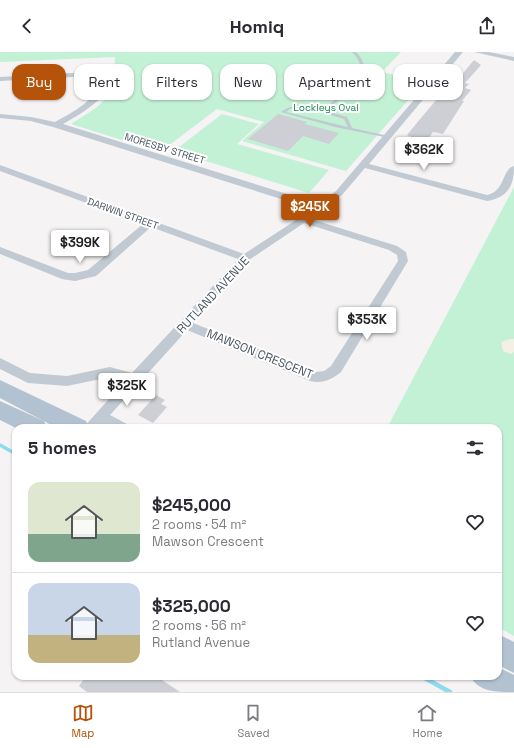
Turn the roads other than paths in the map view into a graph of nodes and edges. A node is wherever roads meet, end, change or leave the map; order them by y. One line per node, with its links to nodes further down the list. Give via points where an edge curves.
1 (354, 52): 6 (lane, via 361,60 362,75)
2 (459, 52): 10 (street, RUTLAND AVENUE)
3 (478, 52): 4 (street)
4 (514, 59)
5 (0, 79): 8 (street, via 90,74 105,78 100,95)
6 (324, 112): 9 (lane, via 346,118); 9 (lane, via 306,107 287,108 283,112)
7 (0, 116): 8 (street, MORESBY STREET)
8 (56, 125): 14 (street, MORESBY STREET)
9 (350, 128): 10 (lane)
10 (388, 137): 11 (street, RUTLAND AVENUE)
11 (364, 165): 13 (street, via 478,197 495,198 501,194); 14 (street, RUTLAND AVENUE, via 339,194)
12 (0, 168): 16 (street, DARWIN STREET)
13 (514, 169)
14 (321, 208): 15 (street, RUTLAND AVENUE)
15 (304, 220): 18 (street, RUTLAND AVENUE); 19 (street, MAWSON CRESCENT, via 393,248 402,254 403,261 336,369 327,376 315,377)
16 (150, 223): 17 (street, via 92,273 75,277 66,276); 18 (street, DARWIN STREET)
17 (0, 250)
18 (245, 258): 19 (street, RUTLAND AVENUE)
19 (185, 324): 21 (street, RUTLAND AVENUE)
20 (0, 364): 21 (street, via 28,378 67,380 110,372)
21 (135, 379): 24 (street, RUTLAND AVENUE)
22 (0, 388): 26 (main road)
23 (0, 410): 25 (main road)
24 (100, 417): 27 (street, RUTLAND AVENUE); 28 (street)
25 (28, 424)
26 (70, 424)
27 (94, 424)
28 (114, 424)
29 (502, 651): 30 (main road)
30 (514, 658)
31 (492, 680): 32 (main road)
32 (514, 692)

